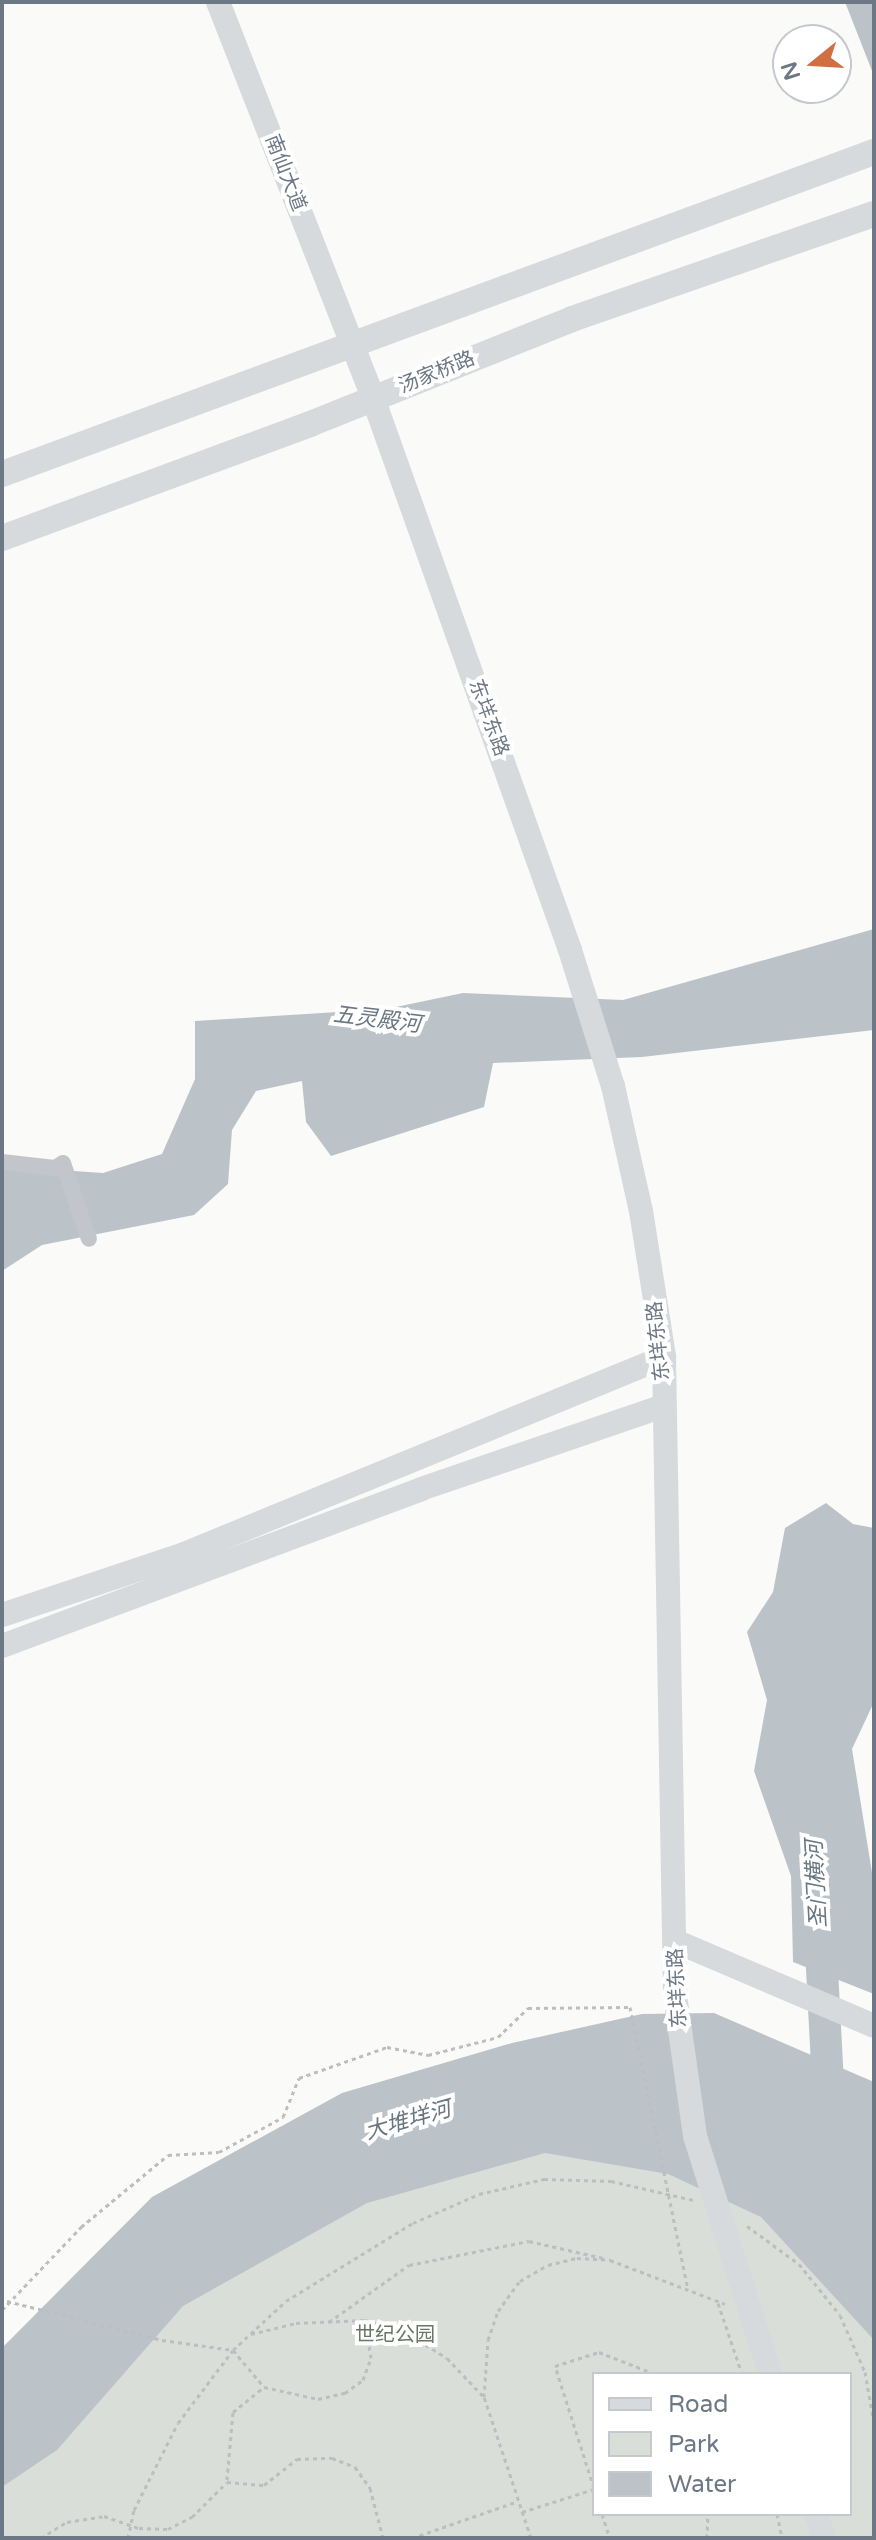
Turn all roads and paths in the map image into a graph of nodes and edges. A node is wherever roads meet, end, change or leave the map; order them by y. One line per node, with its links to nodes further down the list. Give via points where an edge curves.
1 (218, 2): 4 (main road, 南仙大道)
2 (874, 152): 4 (main road)
3 (874, 214): 5 (main road, 汤家桥路, via 572,319)
4 (352, 343): 5 (main road, 东垟东路); 6 (main road)
5 (373, 398): 7 (main road, 汤家桥路); 10 (main road, 东垟东路, via 570,950 613,1086 641,1211)
6 (2, 474)
7 (2, 538)
8 (2, 1162): 9 (street, via 55,1168 63,1163)
9 (89, 1239)
10 (664, 1357): 11 (main road, 东垟东路); 12 (main road, via 184,1554)
11 (664, 1406): 13 (main road, via 421,1489); 14 (main road, 东垟东路)
12 (2, 1615)
13 (2, 1646)
14 (675, 1941): 15 (main road); 23 (main road, 东垟东路, via 675,1995 695,2136)
15 (872, 2024)
16 (668, 2191): 17 (path); 20 (path); 21 (path, via 630,2007 528,2008 498,2037 428,2055 387,2047 299,2078 283,2117 219,2152 168,2155 81,2227); 27 (path, via 611,2181 544,2179 479,2194 413,2223 312,2285)
17 (704, 2206)
18 (742, 2224): 34 (path, via 768,2237 799,2264 840,2315 865,2372)
19 (610, 2260): 20 (path); 26 (path, via 529,2241 476,2250 409,2265); 33 (path, via 577,2258 548,2265 520,2281 498,2311 488,2340)
20 (688, 2289): 22 (path)
21 (7, 2301): 24 (path); 28 (path, via 162,2340)
22 (718, 2303): 23 (path); 30 (path)
23 (748, 2307): 31 (main road, 东垟东路)
24 (2, 2310)
25 (365, 2320): 26 (path); 32 (path, via 371,2358 363,2380 345,2393 318,2399); 33 (path, via 405,2332 447,2358)
26 (329, 2322): 27 (path)
27 (250, 2334): 28 (path)
28 (233, 2350): 32 (path); 46 (path, via 178,2423)
29 (650, 2372): 36 (path, via 599,2352 555,2366)
30 (741, 2372)
31 (769, 2372)
32 (264, 2387): 35 (path, via 233,2412)
33 (484, 2397): 39 (path)
34 (874, 2423)
35 (227, 2482): 46 (path, via 192,2517 168,2529); 49 (path, via 264,2485 297,2459 332,2458 355,2467 370,2488)
36 (592, 2483)
37 (592, 2490): 41 (path)
38 (874, 2495): 40 (path)
39 (518, 2501): 41 (path); 50 (path)
40 (874, 2503)
41 (522, 2512): 51 (path)
42 (603, 2516): 52 (path)
43 (708, 2516): 53 (path)
44 (777, 2516): 54 (path)
45 (817, 2516): 55 (main road)
46 (131, 2525): 47 (path, via 104,2516 67,2522); 48 (path)
47 (41, 2538)
48 (128, 2538)
49 (383, 2538)
50 (412, 2538)
51 (531, 2538)
52 (610, 2538)
53 (707, 2538)
54 (782, 2538)
55 (824, 2538)

